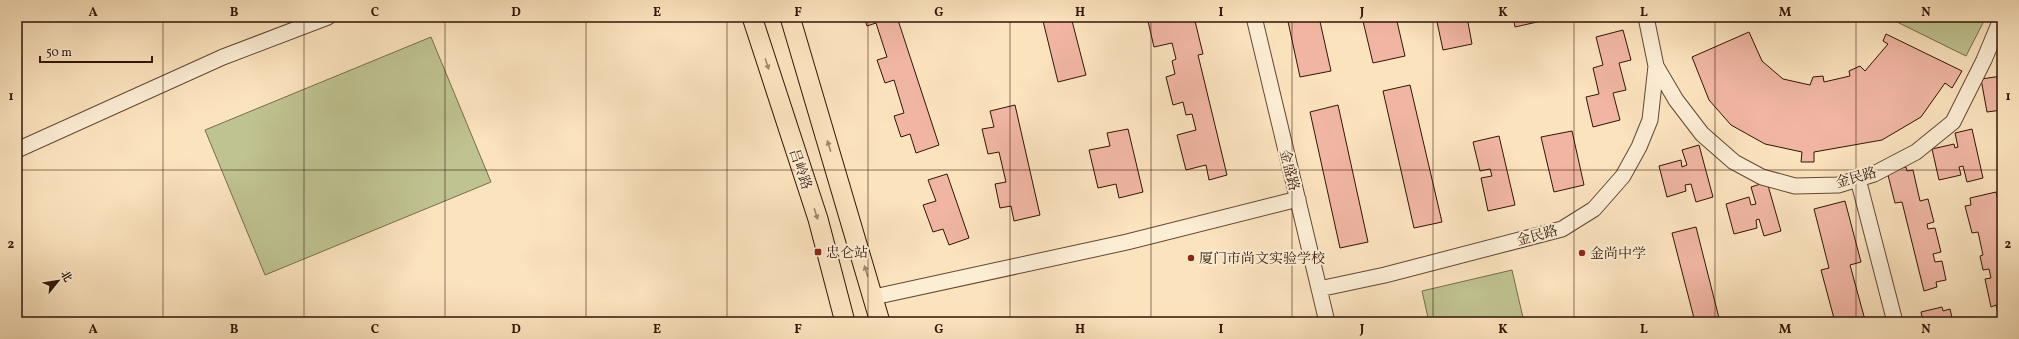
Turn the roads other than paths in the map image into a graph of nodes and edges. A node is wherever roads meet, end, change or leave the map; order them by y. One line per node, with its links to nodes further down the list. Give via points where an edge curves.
1 (328, 17): 8 (street, via 223,57)
2 (752, 17): 13 (main road, 吕岭路, one-way to 13, via 818,219)
3 (790, 17): 12 (main road, one-way to 3)
4 (1254, 17): 10 (street, 金盛路)
5 (1646, 17): 7 (street, 金民路)
6 (2002, 17): 9 (street, 金民路, via 1984,60 1952,122 1916,152 1874,174)
7 (1656, 66): 9 (street, 金民路, via 1676,100 1702,134 1734,162 1762,177 1795,186 1838,185); 11 (street, 金民路, via 1650,120 1639,147 1623,176 1594,209 1562,229 1385,275)
8 (17, 150)
9 (1858, 179): 16 (street)
10 (1298, 200): 11 (street, 金盛路); 12 (street, via 1127,242)
11 (1319, 289): 15 (street, 金盛路)
12 (874, 297): 14 (main road)
13 (845, 322)
14 (880, 322)
15 (1327, 322)
16 (1895, 322)

